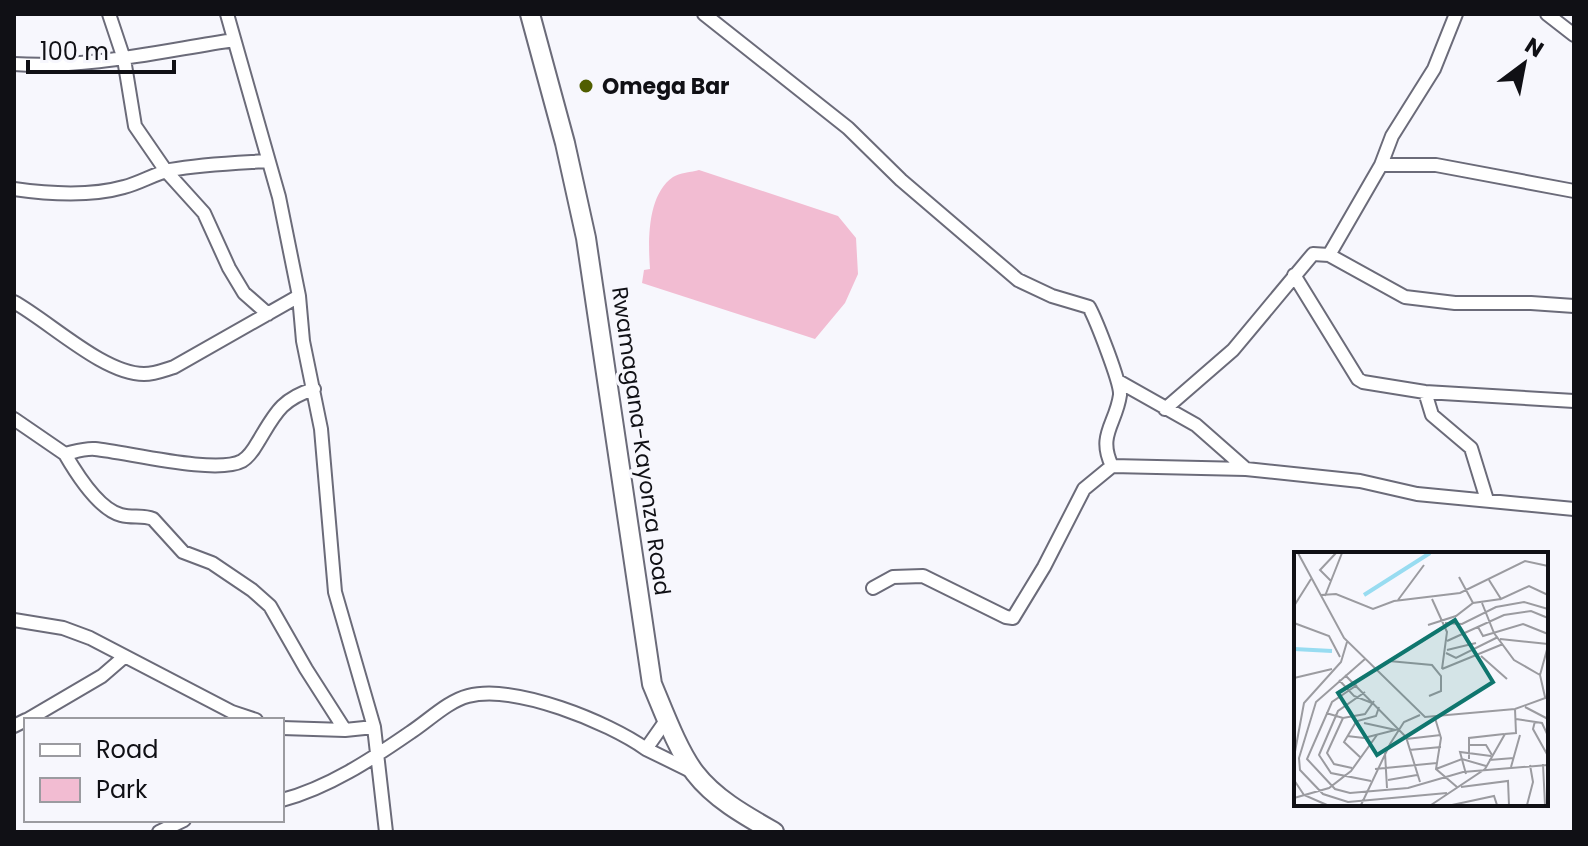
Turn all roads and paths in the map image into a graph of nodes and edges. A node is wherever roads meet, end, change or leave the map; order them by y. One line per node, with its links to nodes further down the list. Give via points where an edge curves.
1 (109, 14): 9 (street)
2 (227, 14): 8 (street)
3 (530, 14): 38 (highway, Rwamagana-Kayonza Road, via 586,238 652,684)
4 (704, 14): 22 (street, via 848,128 1018,280 1089,307)
5 (1456, 14): 12 (street, via 1434,69 1392,136)
6 (1547, 14): 7 (street)
7 (1574, 35)
8 (234, 40): 9 (street); 11 (street)
9 (124, 59): 10 (street); 13 (street, via 135,126)
10 (14, 64)
11 (268, 161): 13 (street); 18 (street)
12 (1381, 165): 15 (street, via 1436,165); 16 (street)
13 (166, 171): 14 (street, via 124,188 49,194); 21 (street, via 204,213 244,293)
14 (14, 189)
15 (1574, 191)
16 (1329, 255): 17 (street, via 1313,254); 20 (street, via 1405,297)
17 (1294, 275): 24 (street, via 1358,379); 26 (street, via 1233,350)
18 (299, 296): 21 (street); 23 (street)
19 (14, 302): 21 (street, via 103,361 140,374 174,367)
20 (1574, 306)
21 (268, 314)
22 (1118, 381): 26 (street); 29 (street, via 1120,395 1107,428 1105,452)
23 (314, 389): 28 (street, via 278,410 243,461 227,465 161,460 91,448); 39 (street, via 335,592)
24 (1425, 392): 25 (street); 31 (street, via 1432,415 1471,448)
25 (1574, 401)
26 (1165, 409): 30 (street, via 1196,425)
27 (14, 419): 28 (street)
28 (65, 454): 41 (street, via 80,479 112,510 153,519 183,552 212,563 270,606)
29 (1112, 466): 30 (street); 33 (street, via 1084,489 1013,618 923,576 893,577)
30 (1246, 469): 31 (street)
31 (1487, 500): 32 (street)
32 (1574, 509)
33 (873, 588)
34 (14, 620): 35 (street, via 63,628)
35 (124, 657): 36 (street, via 102,676); 37 (street)
36 (29, 718)
37 (250, 718)
38 (667, 719): 42 (street); 44 (highway, Rwamagana-Kayonza Road)
39 (374, 727): 41 (street); 43 (street)
40 (284, 728): 41 (street)
41 (345, 730)
42 (646, 749): 43 (street, via 563,708 488,695 467,696); 44 (street)
43 (378, 755): 45 (street); 48 (street)
44 (695, 773): 49 (highway, Rwamagana-Kayonza Road, via 733,809)
45 (284, 799)
46 (180, 822): 47 (street)
47 (159, 832)
48 (386, 832)
49 (774, 832)

